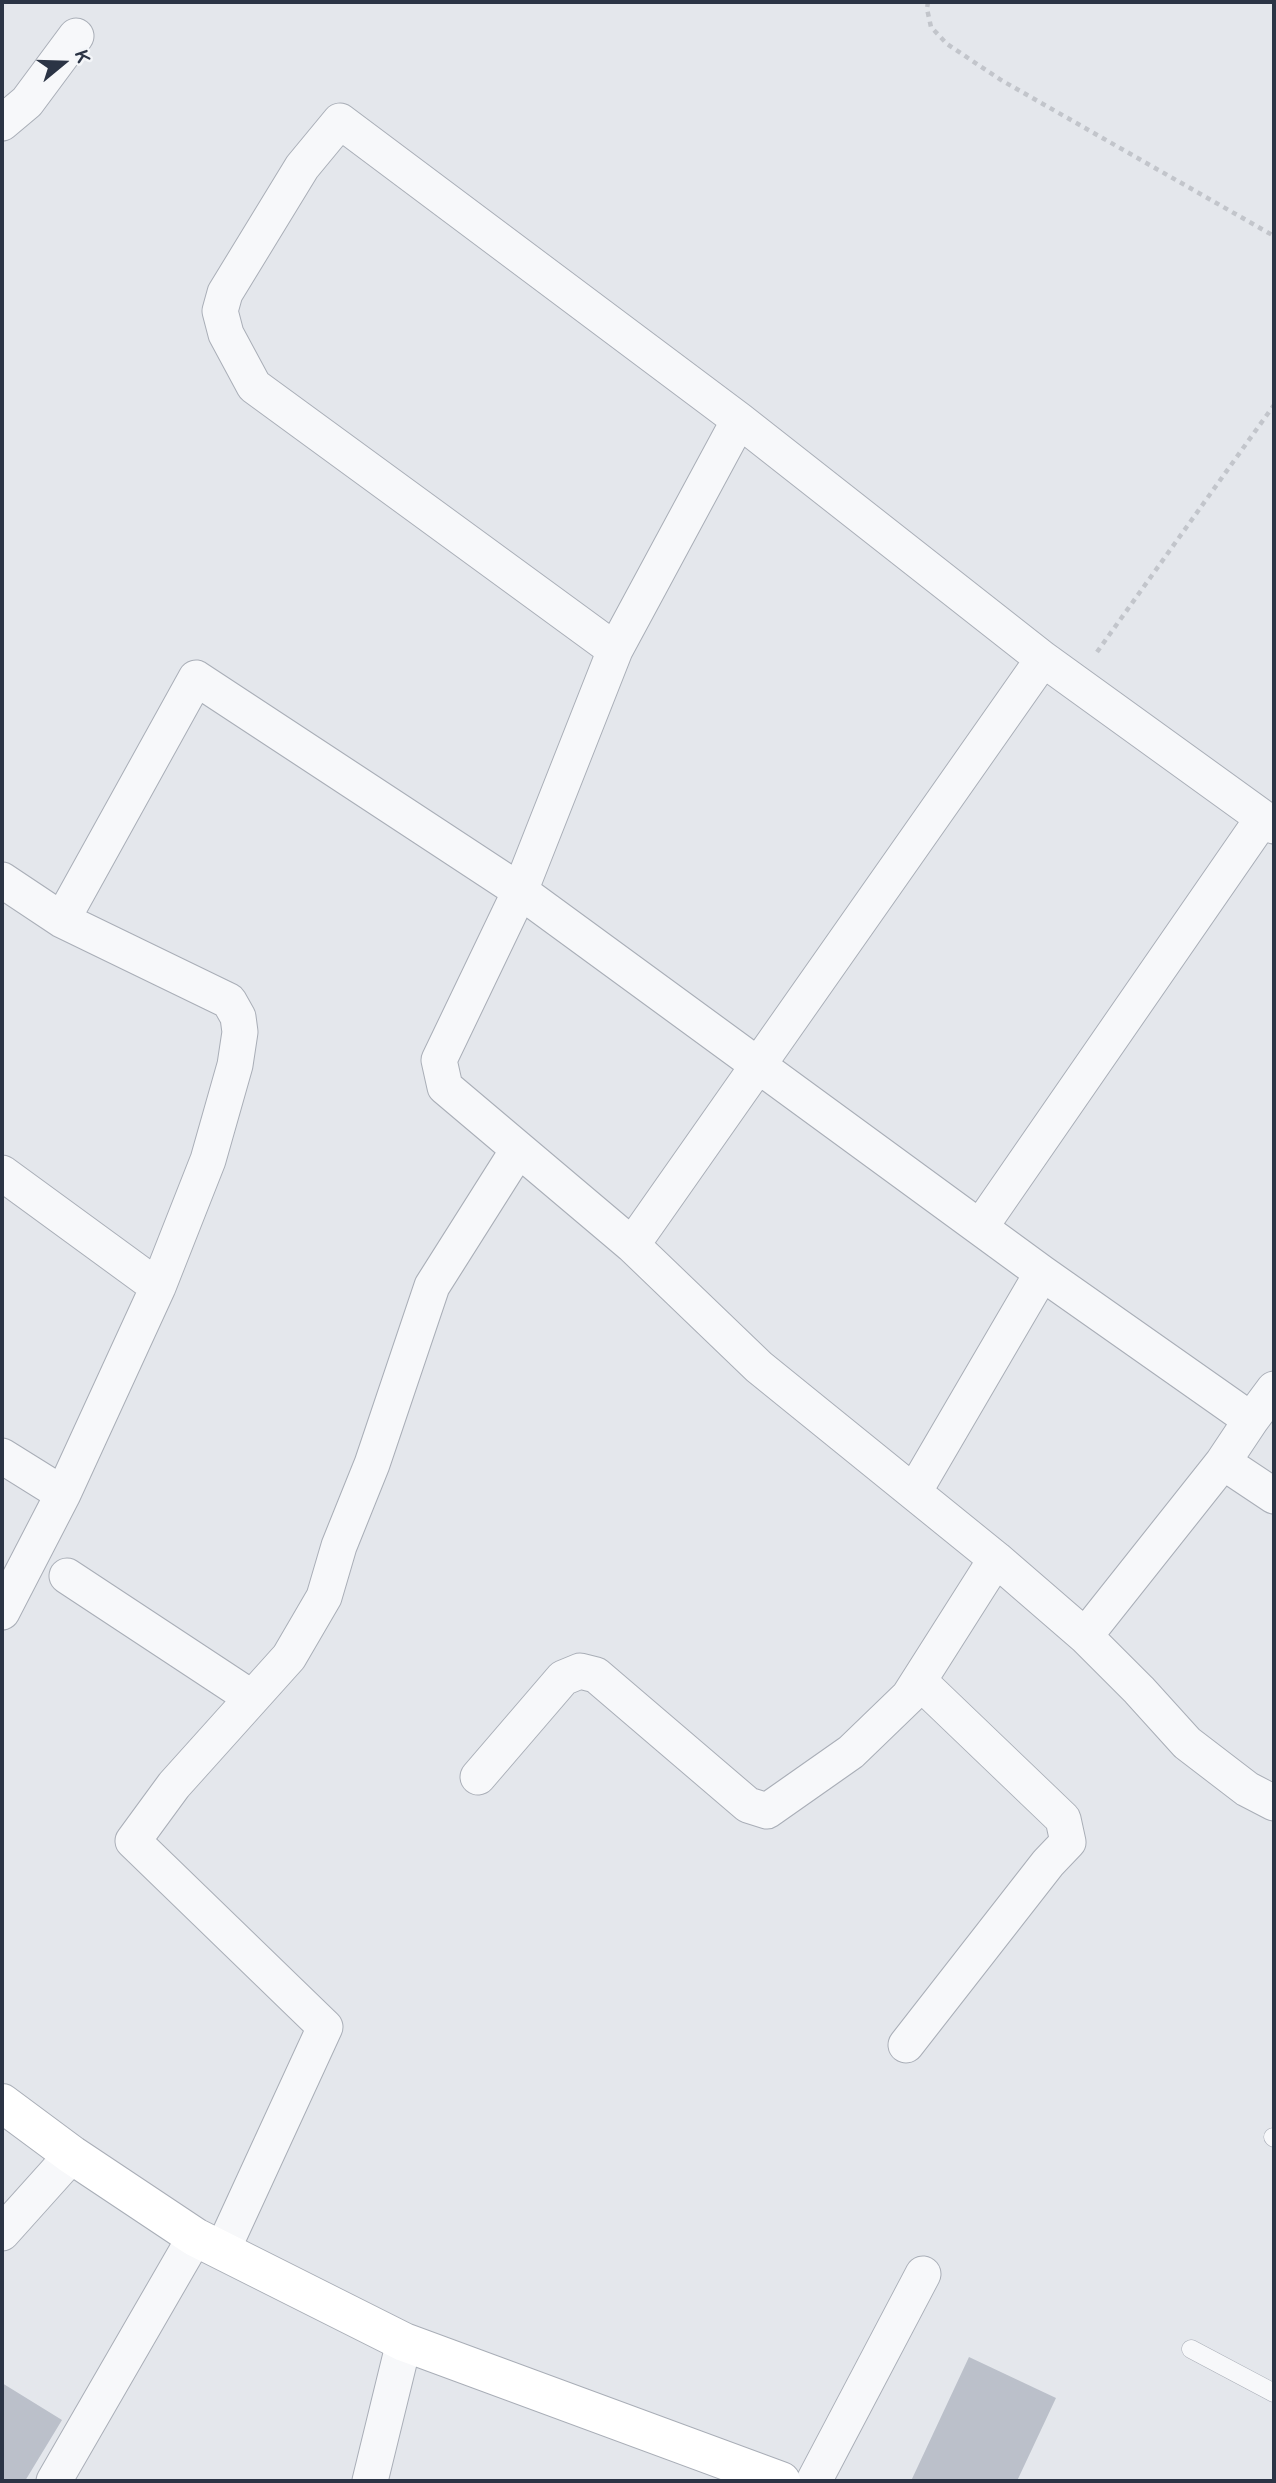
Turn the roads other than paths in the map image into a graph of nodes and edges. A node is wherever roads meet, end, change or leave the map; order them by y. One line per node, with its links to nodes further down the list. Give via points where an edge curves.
1 (76, 36): 2 (street, via 27,102)
2 (2, 123)
3 (738, 420): 4 (street); 4 (street, via 340,121 302,167 225,293 220,311 226,334 254,386); 5 (street)
4 (615, 650): 8 (street)
5 (1043, 659): 6 (street); 10 (street)
6 (1268, 822): 13 (street)
7 (2, 880): 9 (street)
8 (520, 891): 9 (street, via 196,678); 10 (street); 11 (street, via 439,1060 445,1087)
9 (62, 920): 16 (street, via 229,1002 238,1017 235,1065 208,1160)
10 (757, 1065): 13 (street); 14 (street)
11 (518, 1150): 14 (street); 29 (street, via 432,1286 324,1597 289,1657)
12 (2, 1173): 16 (street)
13 (981, 1226): 15 (street)
14 (632, 1245): 21 (street, via 759,1367)
15 (1042, 1273): 18 (street); 21 (street)
16 (158, 1287): 22 (street)
17 (1274, 1389): 18 (street)
18 (1251, 1420): 20 (street)
19 (2, 1456): 22 (street)
20 (1223, 1462): 23 (street); 27 (street)
21 (915, 1493): 24 (street)
22 (63, 1494): 26 (street)
23 (1274, 1496)
24 (996, 1559): 27 (street); 28 (street)
25 (67, 1576): 29 (street)
26 (2, 1612)
27 (1085, 1636): 31 (street, via 1187,1743 1247,1789)
28 (919, 1681): 30 (street, via 851,1752 767,1811 748,1805 596,1675 580,1671 563,1678); 32 (street, via 1063,1819 1068,1842)
29 (252, 1698): 36 (street, via 174,1785 133,1842 326,2027)
30 (478, 1777)
31 (1274, 1803)
32 (906, 2045)
33 (2, 2103): 34 (main road)
34 (72, 2155): 35 (street); 36 (main road)
35 (2, 2233)
36 (209, 2244): 38 (main road); 41 (street)
37 (923, 2274): 44 (street)
38 (404, 2342): 42 (street); 43 (main road)
39 (1191, 2349): 40 (lane)
40 (1274, 2393)
41 (54, 2481)
42 (370, 2481)
43 (781, 2481)
44 (814, 2481)

